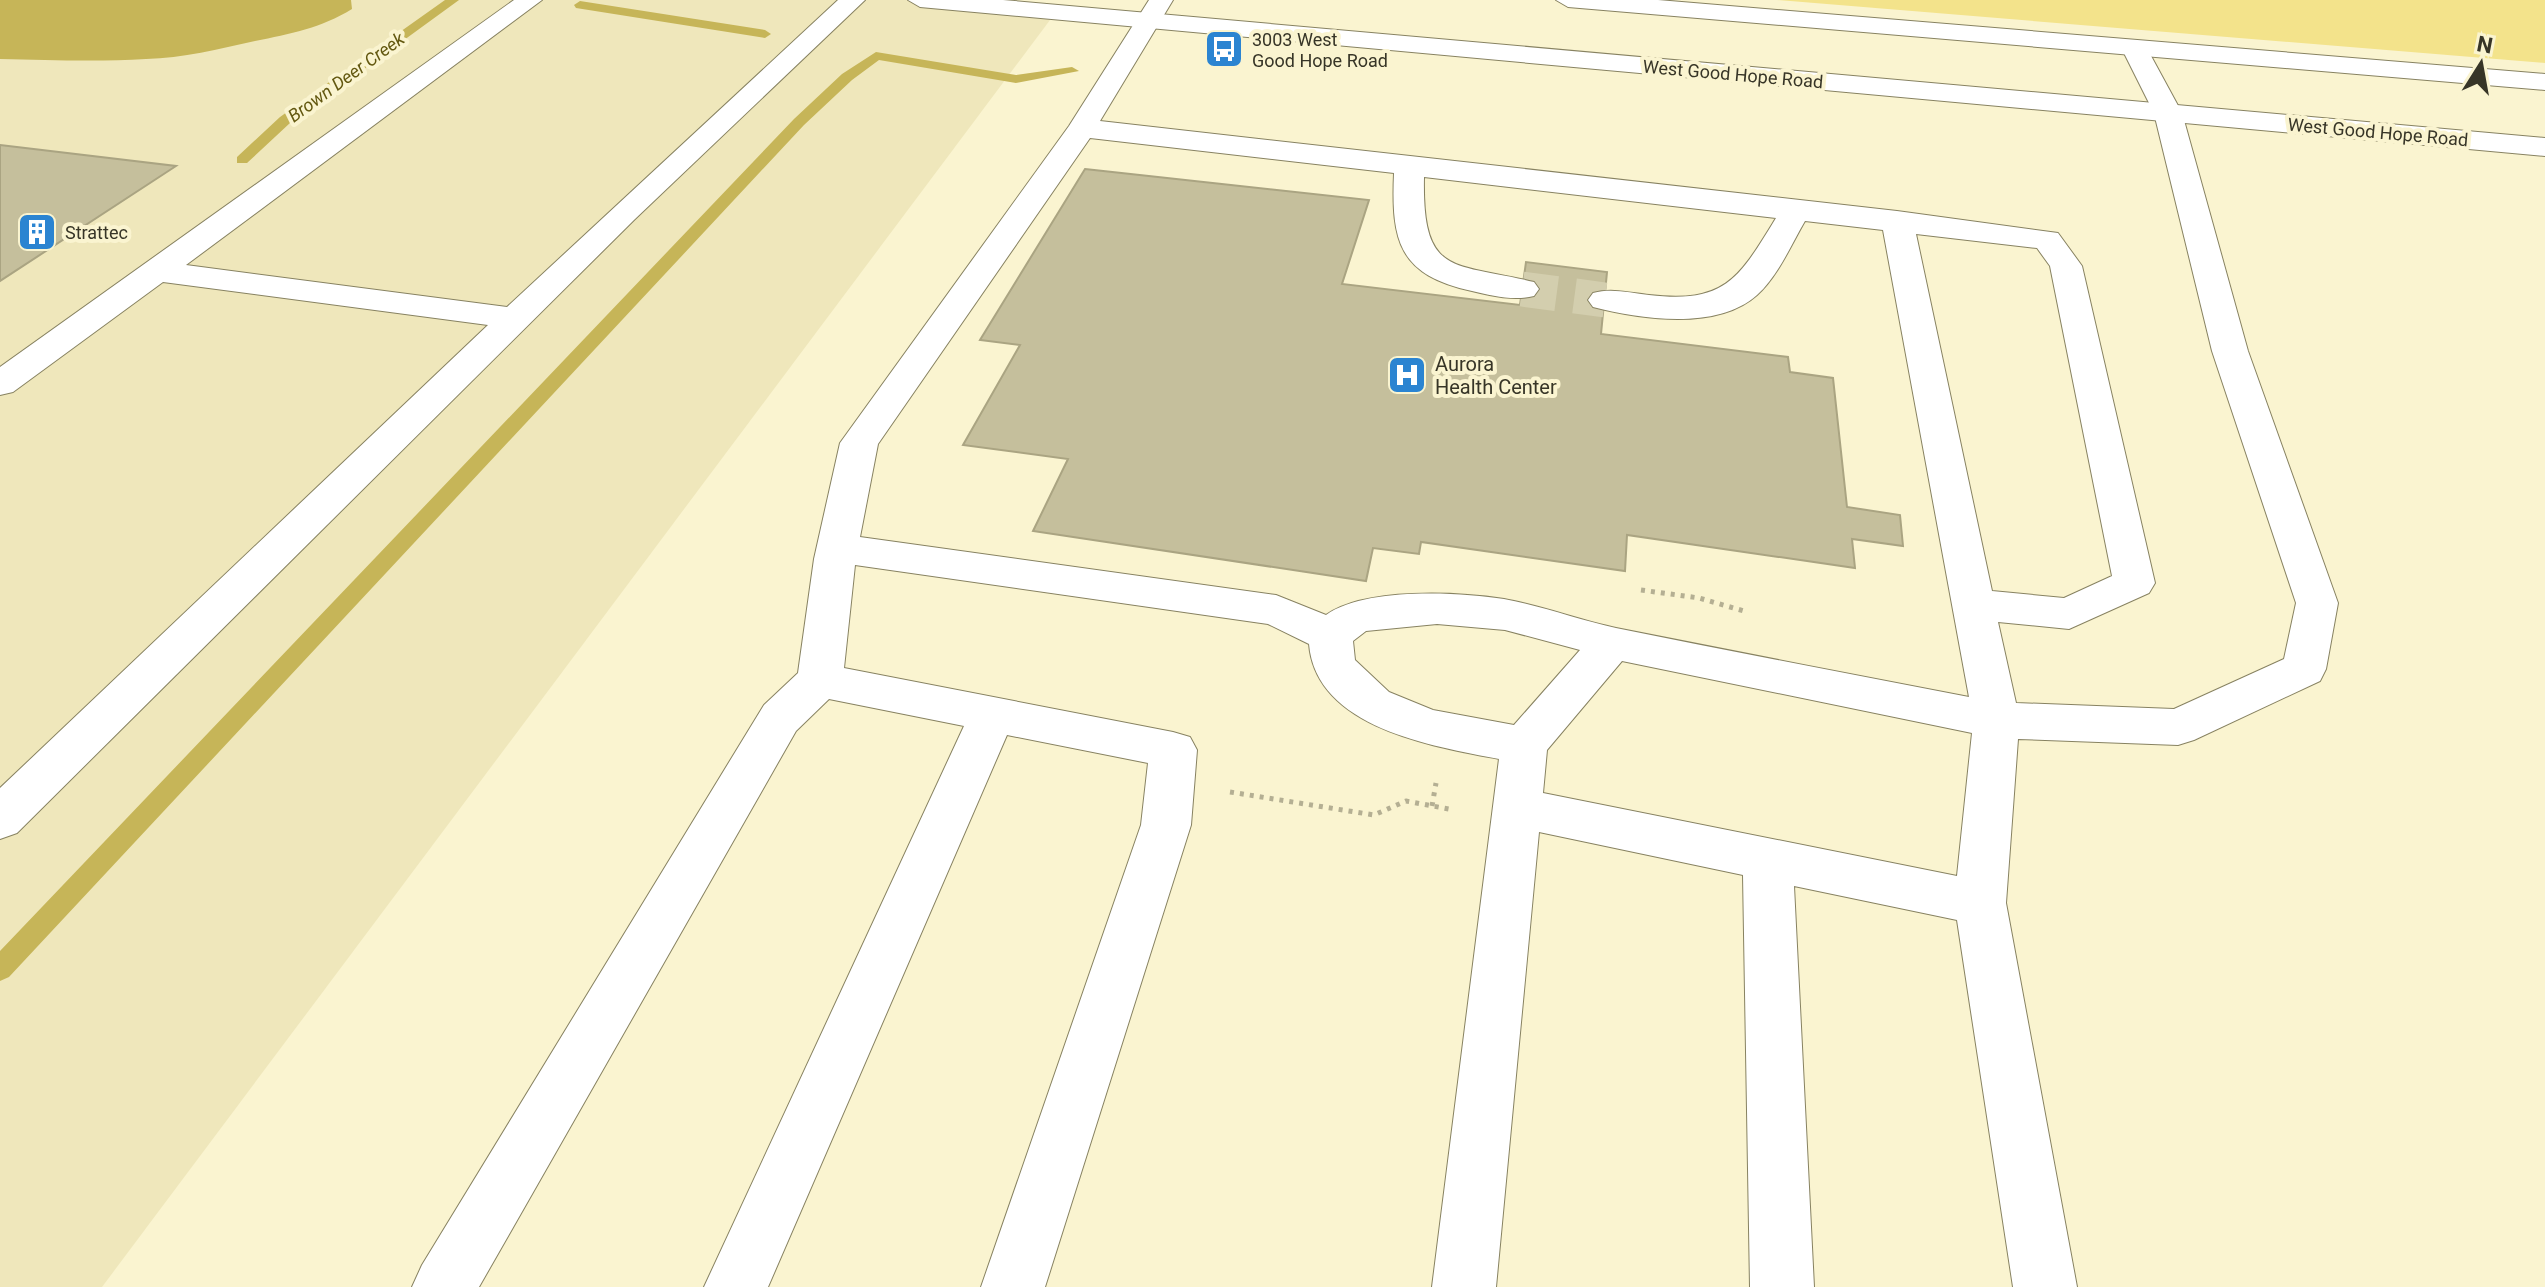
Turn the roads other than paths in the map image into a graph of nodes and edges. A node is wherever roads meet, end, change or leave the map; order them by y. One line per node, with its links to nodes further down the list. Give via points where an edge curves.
1 (530, 0): 14 (main road)
2 (853, 0): 17 (main road)
3 (920, 0): 5 (main road, West Good Hope Road)
4 (1568, 0): 6 (main road)
5 (1155, 10): 8 (main road, West Good Hope Road); 9 (main road)
6 (2135, 49): 7 (main road); 8 (main road)
7 (2545, 82)
8 (2168, 113): 10 (main road, West Good Hope Road); 25 (main road, via 2230,351 2317,603 2304,669 2178,727)
9 (1082, 128): 11 (main road); 19 (main road, via 859,443)
10 (2545, 147)
11 (1409, 165): 12 (main road); 15 (main road, via 1411,236 1423,256 1467,281)
12 (1797, 209): 13 (main road); 16 (main road, via 1745,288 1716,302 1695,306)
13 (1897, 220): 20 (main road); 20 (main road, via 2047,240 2066,266 2134,583 2069,614)
14 (158, 271): 17 (main road); 18 (main road)
15 (1522, 289)
16 (1605, 300)
17 (515, 318): 28 (main road)
18 (0, 384)
19 (838, 548): 21 (main road, via 1276,610); 23 (main road)
20 (1973, 604): 25 (main road)
21 (1330, 635): 22 (main road, via 1355,616 1437,609 1505,615); 26 (main road, via 1333,666 1373,704 1426,727)
22 (1612, 643): 25 (main road); 26 (main road)
23 (820, 680): 24 (main road); 31 (main road, via 780,718)
24 (993, 714): 32 (main road); 33 (main road, via 1173,750 1166,825)
25 (1996, 720): 30 (main road)
26 (1524, 745): 27 (main road)
27 (1517, 815): 29 (main road); 34 (main road)
28 (0, 819)
29 (1768, 859): 30 (main road); 35 (main road)
30 (1980, 903): 36 (main road)
31 (444, 1287)
32 (736, 1287)
33 (1013, 1287)
34 (1464, 1287)
35 (1782, 1287)
36 (2045, 1287)

